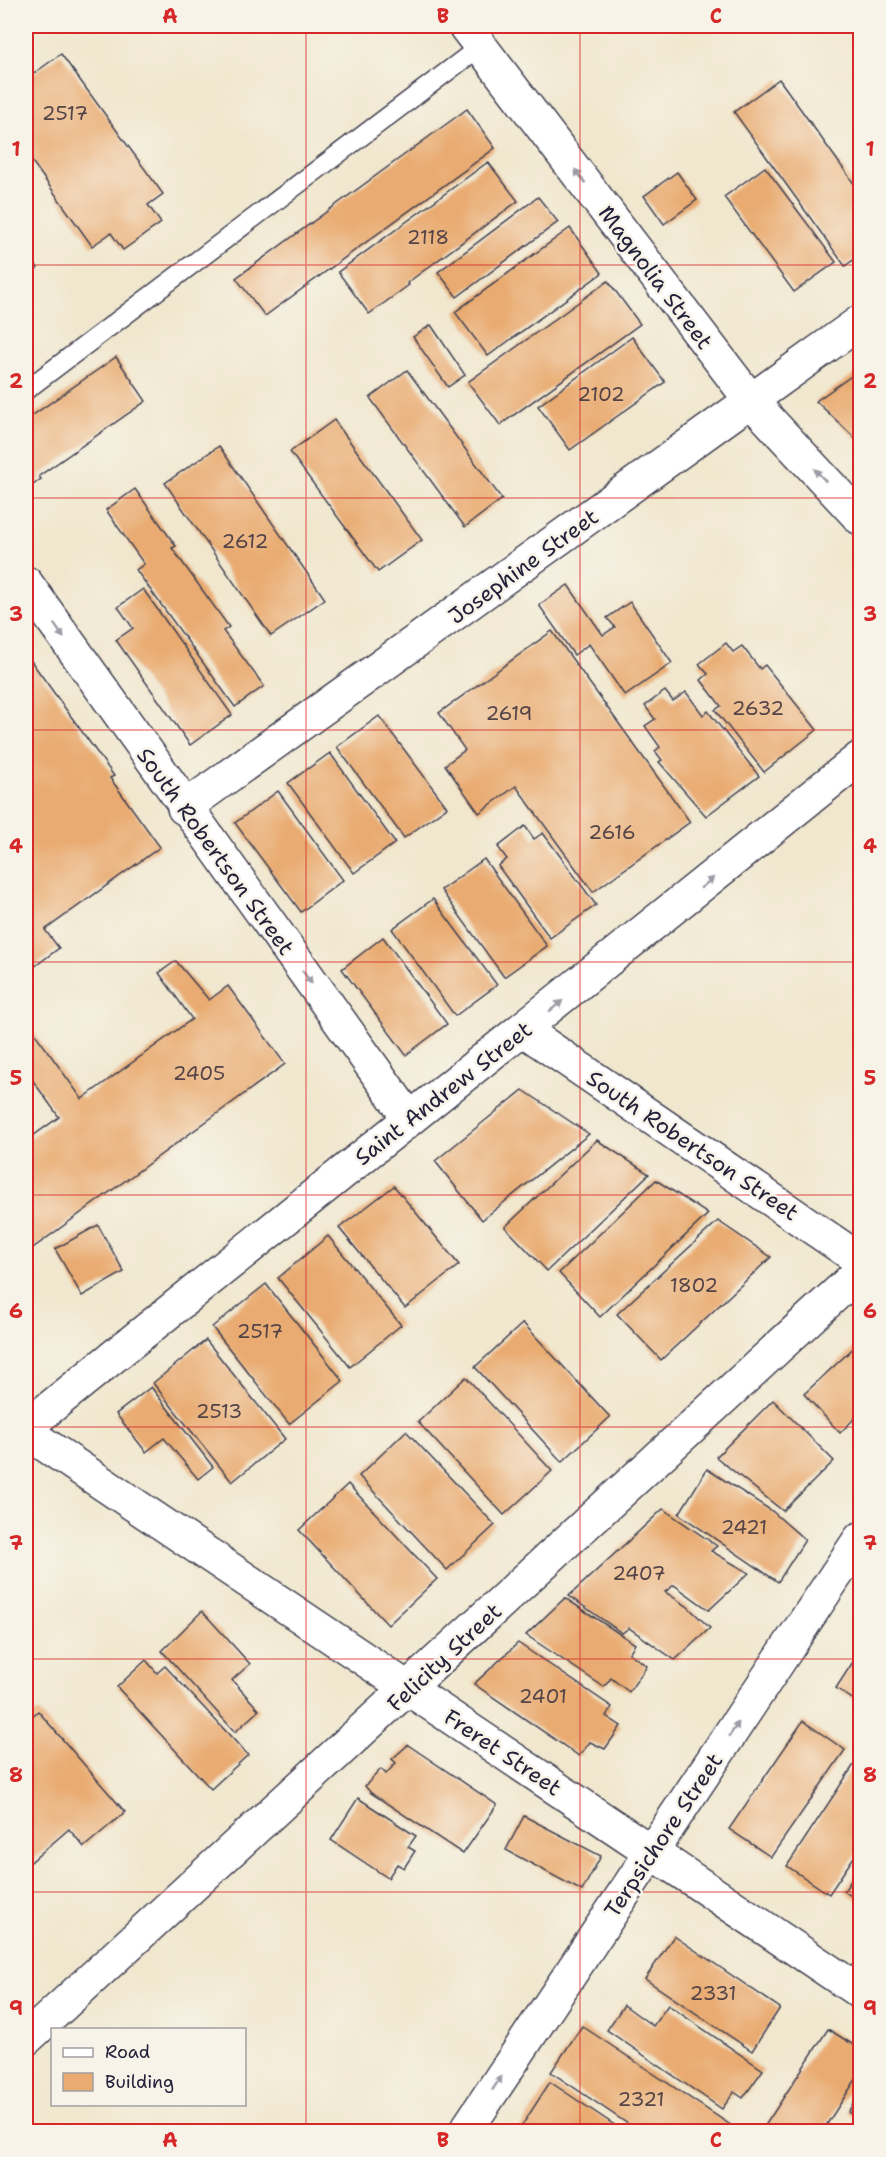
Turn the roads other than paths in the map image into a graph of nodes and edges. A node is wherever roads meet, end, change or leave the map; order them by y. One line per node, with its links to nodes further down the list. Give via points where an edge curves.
1 (473, 36): 3 (lane); 4 (street, Magnolia Street, one-way to 1)
2 (861, 322): 4 (street, Josephine Street)
3 (26, 390)
4 (752, 402): 5 (street, Magnolia Street, one-way to 4); 8 (street, Josephine Street)
5 (861, 518)
6 (26, 583): 8 (street, South Robertson Street, one-way to 8)
7 (861, 758): 9 (street, Saint Andrew Street, one-way to 7)
8 (184, 808): 10 (street, South Robertson Street, one-way to 10)
9 (525, 1031): 10 (street, Saint Andrew Street); 11 (street, South Robertson Street)
10 (409, 1118): 13 (street, Saint Andrew Street)
11 (861, 1260)
12 (861, 1272): 16 (street, Felicity Street)
13 (26, 1427)
14 (26, 1432): 16 (street, Freret Street)
15 (861, 1539): 17 (street, Terpsichore Street, one-way to 15)
16 (409, 1688): 17 (street, Freret Street); 19 (street, Felicity Street)
17 (651, 1853): 18 (street, Freret Street); 20 (street, Terpsichore Street, one-way to 17)
18 (861, 1992)
19 (26, 2039)
20 (465, 2132)

